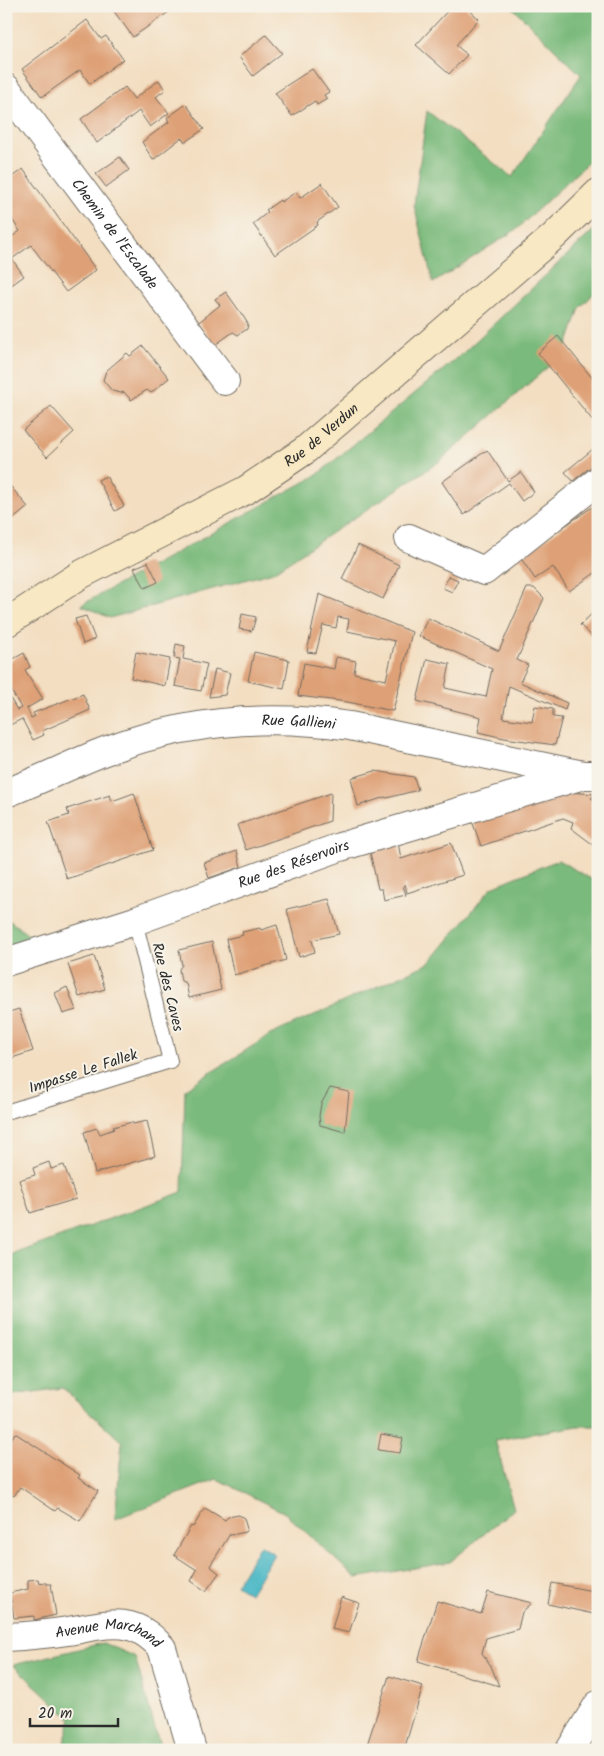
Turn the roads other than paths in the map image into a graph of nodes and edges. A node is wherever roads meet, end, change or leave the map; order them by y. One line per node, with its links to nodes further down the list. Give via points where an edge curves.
1 (6, 88): 3 (street, Chemin de l'Escalade)
2 (598, 193): 6 (main road, Rue de Verdun, via 554,236 304,451 246,490 80,575)
3 (225, 381)
4 (598, 481): 5 (street, via 484,571)
5 (409, 538)
6 (6, 623)
7 (591, 775): 8 (street, Rue Gallieni, via 350,726 311,720 264,719 212,723 155,735 106,751); 9 (street, Rue des Réservoirs, via 340,847)
8 (6, 793)
9 (135, 921): 10 (street, Rue des Réservoirs); 11 (lane, Rue des Caves)
10 (6, 962)
11 (170, 1060): 12 (lane, Impasse Le Fallek)
12 (6, 1112)
13 (6, 1638): 15 (street, Avenue Marchand, via 115,1624 142,1630 162,1648)
14 (598, 1705): 16 (street)
15 (192, 1750)
16 (570, 1750)

